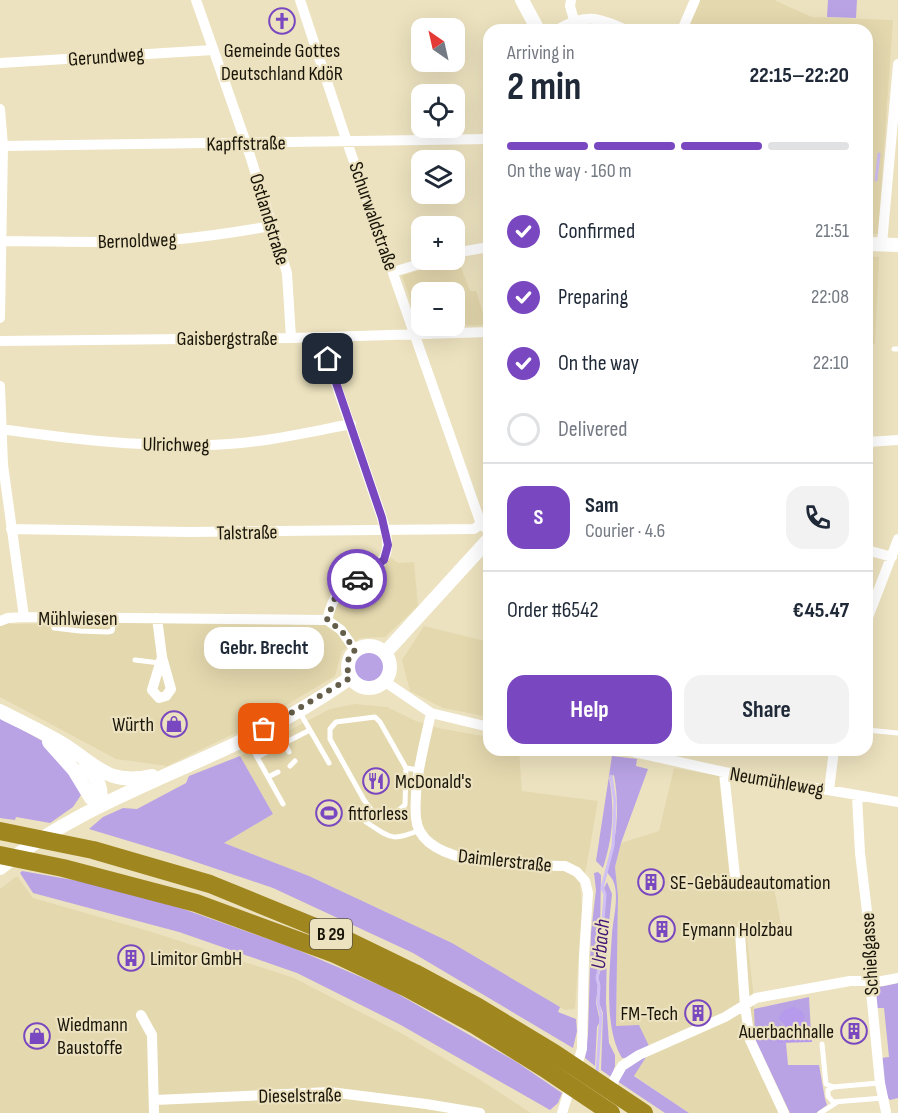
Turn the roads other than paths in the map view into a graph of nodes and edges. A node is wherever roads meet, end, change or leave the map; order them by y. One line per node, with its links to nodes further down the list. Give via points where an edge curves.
1 (196, 0): 11 (street, Ostlandstraße)
2 (300, 0): 16 (street, Schurwaldstraße)
3 (522, 0): 7 (street)
4 (571, 0): 6 (street)
5 (695, 0): 10 (street)
6 (574, 20): 8 (street); 9 (street, via 602,19)
7 (535, 24)
8 (567, 24)
9 (613, 24)
10 (685, 24)
11 (213, 50): 12 (street, Gerundweg); 17 (street, Ostlandstraße)
12 (0, 63)
13 (898, 64): 18 (street)
14 (0, 109): 19 (street)
15 (483, 139): 16 (street, Kapffstraße)
16 (347, 142): 17 (street, Kapffstraße); 28 (street, Schurwaldstraße)
17 (246, 143): 19 (street, Kapffstraße); 20 (street, Ostlandstraße)
18 (894, 144): 23 (street)
19 (3, 146): 21 (street)
20 (271, 226): 21 (street, Bernoldweg, via 169,240); 36 (street, Ostlandstraße, via 287,273)
21 (3, 241): 29 (street)
22 (873, 244): 23 (street)
23 (882, 244): 24 (street)
24 (898, 245)
25 (483, 248): 26 (street)
26 (465, 251)
27 (411, 267): 28 (street)
28 (393, 272): 30 (street, Schurwaldstraße)
29 (0, 318)
30 (411, 325)
31 (483, 332): 32 (street, Gaisbergstraße)
32 (465, 333)
33 (411, 334): 35 (street, Gaisbergstraße)
34 (415, 336): 44 (street, Schurwaldstraße)
35 (320, 337): 36 (street, Gaisbergstraße); 39 (street)
36 (291, 338): 37 (street, Gaisbergstraße)
37 (0, 341)
38 (0, 386): 40 (street)
39 (351, 423): 40 (street, Ulrichweg, via 282,437 212,445 116,442); 46 (street)
40 (1, 429): 43 (street)
41 (898, 440): 42 (street)
42 (873, 442)
43 (1, 465): 47 (street)
44 (483, 523)
45 (483, 528): 46 (street, Talstraße)
46 (386, 530): 47 (street, Talstraße); 58 (street, via 384,560 336,595)
47 (12, 533): 48 (street, Talstraße); 54 (street)
48 (0, 538)
49 (898, 539): 52 (street)
50 (483, 545): 61 (street)
51 (873, 552): 52 (street)
52 (892, 557): 53 (street)
53 (873, 605)
54 (24, 617): 55 (street, Mühlwiesen); 59 (street, Mühlwiesen)
55 (51, 618): 56 (street, Mühlwiesen); 56 (lane, via 54,628 80,631 112,631)
56 (115, 618): 57 (street, Mühlwiesen)
57 (157, 618): 58 (street, Mühlwiesen); 63 (street)
58 (327, 620): 60 (street, via 341,630)
59 (0, 621)
60 (355, 650): 61 (street, via 369,645); 64 (street, via 348,659)
61 (385, 653): 65 (street, via 390,670)
62 (135, 660): 63 (lane)
63 (161, 660)
64 (350, 678): 65 (street, via 367,688); 66 (street)
65 (384, 681): 68 (street)
66 (298, 710): 70 (lane); 74 (street)
67 (0, 711): 71 (street)
68 (431, 713): 69 (street); 84 (street)
69 (483, 726)
70 (310, 730): 75 (lane); 81 (lane)
71 (39, 731): 80 (street); 92 (street)
72 (873, 731): 73 (lane)
73 (898, 733)
74 (247, 738): 79 (lane); 83 (street)
75 (285, 743): 76 (lane); 79 (lane)
76 (289, 752)
77 (668, 756): 86 (street, Neumühleweg)
78 (833, 756): 88 (street)
79 (257, 757): 87 (lane)
80 (83, 760): 83 (street, via 108,775 124,779); 92 (street, via 100,784)
81 (329, 763)
82 (406, 768): 82 (lane, via 405,805 388,819 376,816 330,739 330,729 336,722 375,717); 84 (lane)
83 (175, 771): 92 (street)
84 (419, 771): 94 (street, via 416,820)
85 (278, 772): 87 (lane)
86 (724, 772): 88 (street, Neumühleweg); 98 (street)
87 (268, 777): 91 (lane)
88 (829, 790): 89 (street, Neumühleweg)
89 (857, 796): 90 (street, Neumühleweg); 101 (street, Schießgasse, via 871,945)
90 (898, 802)
91 (283, 804)
92 (100, 805): 97 (street, via 56,829)
93 (366, 822): 94 (lane, via 391,838)
94 (420, 830): 114 (street, Daimlerstraße, via 434,847 454,856 565,866 585,881 588,893 582,1049)
95 (0, 831): 105 (highway, B 29, via 93,850 210,884 347,940 478,1007)
96 (0, 855): 105 (highway, B 29, via 196,903 335,954)
97 (0, 868)
98 (736, 886)
99 (722, 931): 102 (street, via 740,933)
100 (898, 978): 101 (street)
101 (870, 981): 102 (street, via 756,998); 106 (street, Schießgasse)
102 (745, 1006): 115 (street, via 622,1066 614,1080); 117 (street, via 750,1040)
103 (141, 1016): 109 (street, via 153,1035)
104 (822, 1044): 107 (lane, via 826,1084)
105 (549, 1060): 115 (highway, B 29); 116 (highway, B 29)
106 (880, 1083): 107 (lane); 108 (street, Schießgasse)
107 (833, 1086): 110 (lane, via 828,1096)
108 (883, 1098): 110 (lane); 119 (street, Schießgasse)
109 (155, 1101): 112 (street); 113 (street, Dieselstraße, via 330,1092)
110 (836, 1102): 118 (lane)
111 (898, 1109): 119 (street)
112 (154, 1113)
113 (480, 1113)
114 (562, 1113)
115 (609, 1113)
116 (644, 1113)
117 (784, 1113)
118 (820, 1113)
119 (885, 1113)

